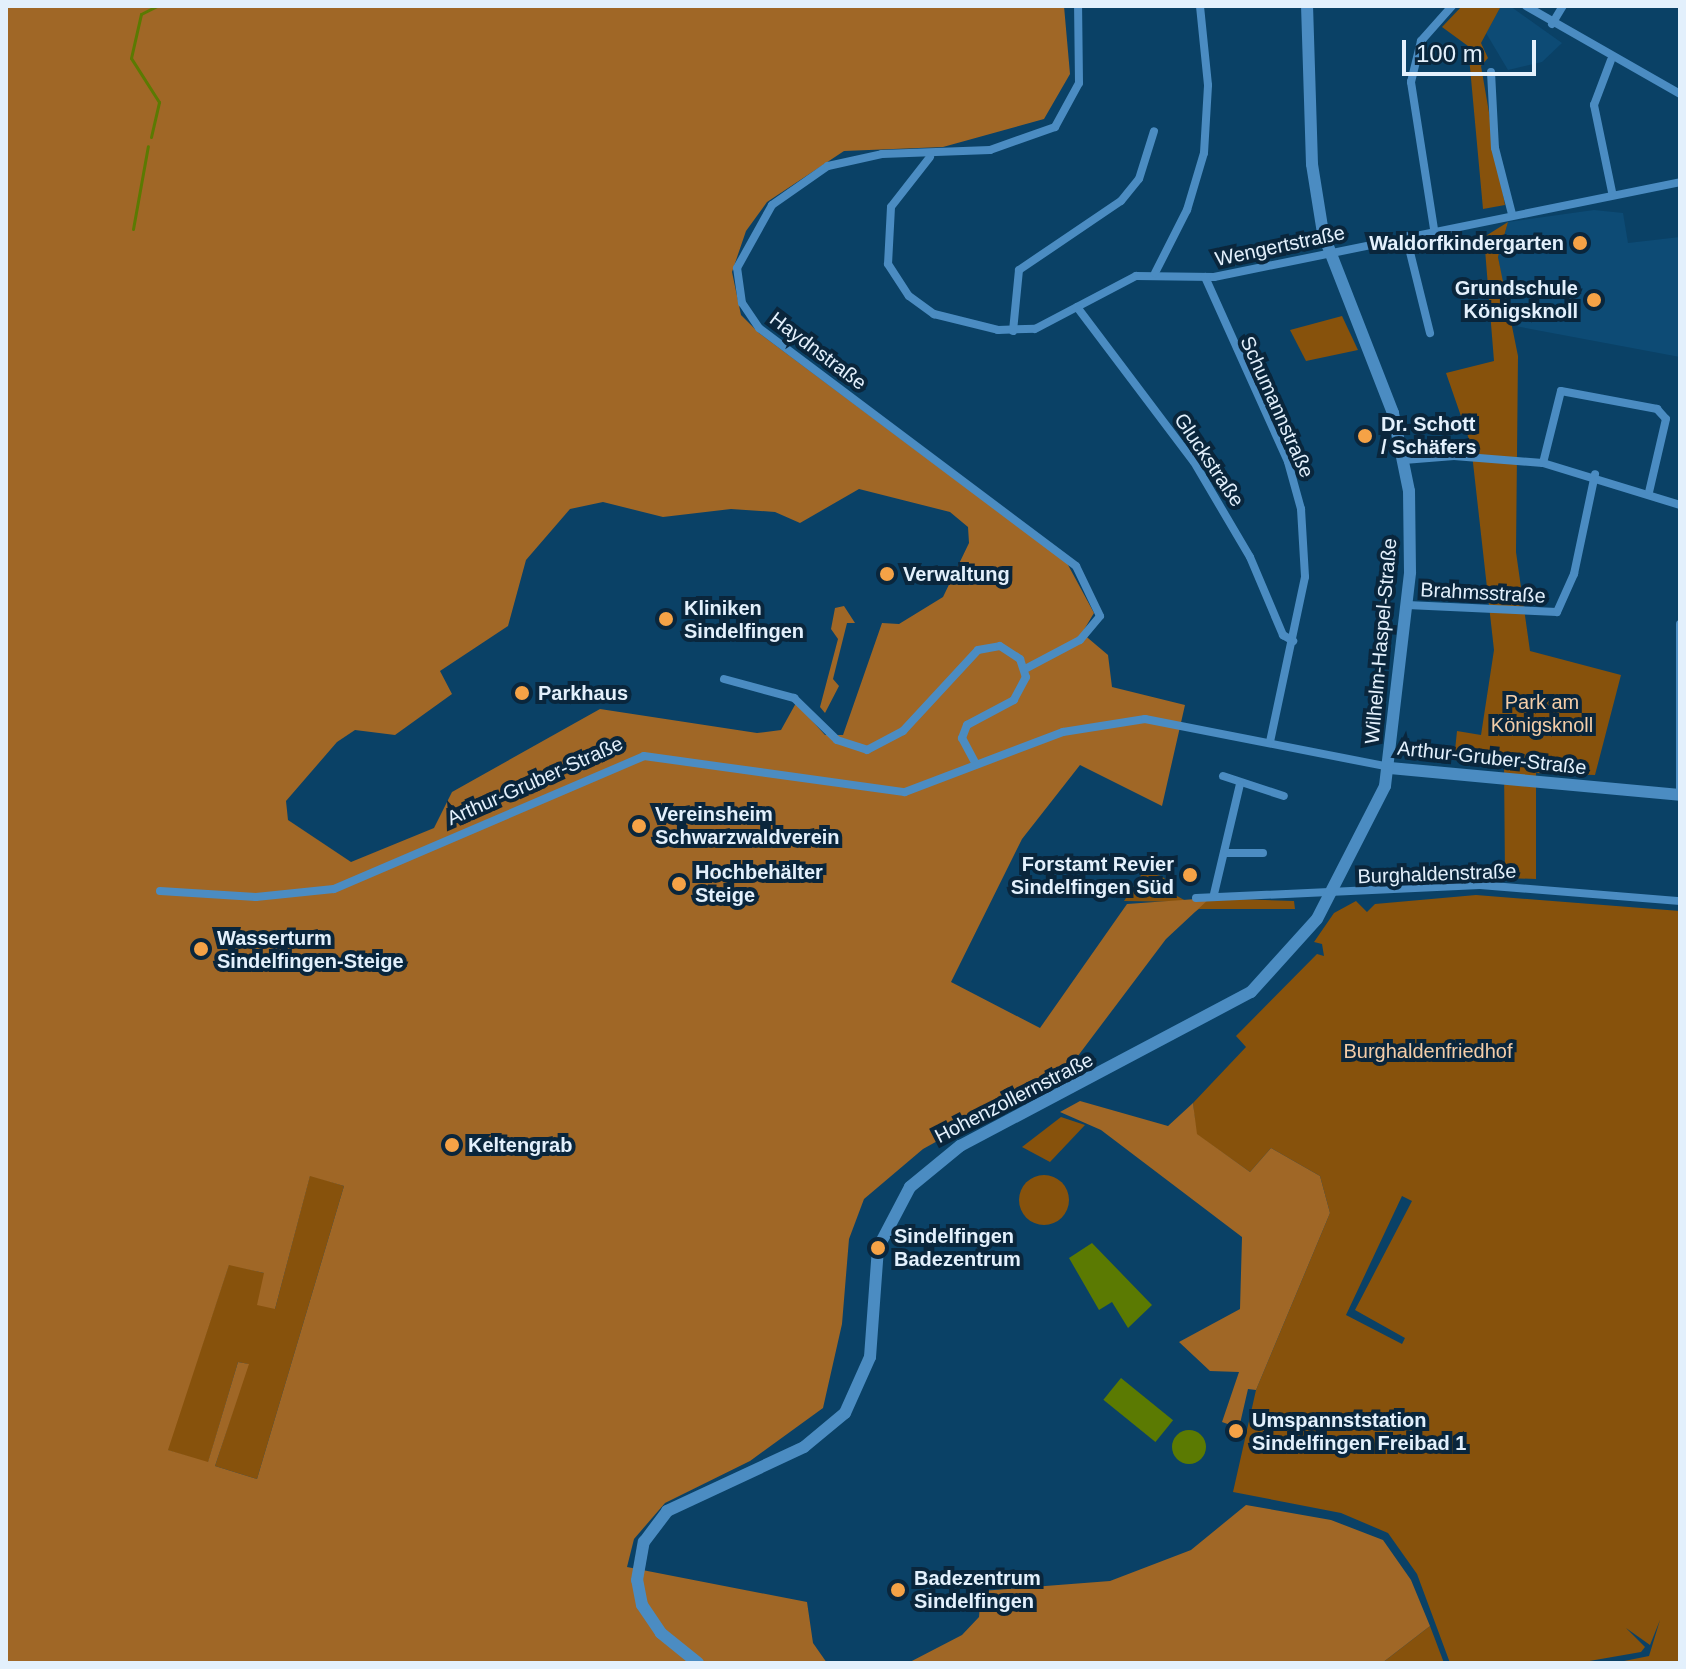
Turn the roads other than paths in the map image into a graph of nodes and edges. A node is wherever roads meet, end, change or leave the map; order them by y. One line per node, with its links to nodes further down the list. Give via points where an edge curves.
1 (1078, 6): 12 (street, Haydnstraße, via 1079,83 1055,127 1011,145)
2 (1200, 6): 19 (street, via 1208,85 1204,153 1187,210)
3 (1307, 6): 18 (street, Wilhelm-Haspel-Straße, via 1312,164)
4 (1452, 6): 16 (street, via 1421,41 1411,82)
5 (1526, 6): 7 (street)
6 (1563, 6): 7 (street)
7 (1552, 24): 8 (street)
8 (1611, 60): 10 (street); 14 (street, via 1594,105)
9 (1491, 72): 15 (street, via 1495,148)
10 (1680, 94)
11 (1154, 131): 22 (street, via 1139,179 1121,201 1082,233 1022,265)
12 (930, 157): 22 (street, Wengertstraße, via 891,207 885,244 892,273 909,296 945,319); 32 (street, Haydnstraße, via 845,160 788,191 746,246 739,292 759,328 1076,566 1100,616 1080,640)
13 (1680, 182): 14 (street, Wengertstraße)
14 (1612, 192): 15 (street, Wengertstraße)
15 (1512, 214): 16 (street, Wengertstraße)
16 (1434, 229): 17 (street, Wengertstraße)
17 (1406, 236): 18 (street, Wengertstraße); 23 (street)
18 (1327, 252): 20 (street, Wengertstraße); 24 (street, Wilhelm-Haspel-Straße, via 1388,400)
19 (1155, 273): 20 (street, Wengertstraße); 21 (street, Wengertstraße)
20 (1205, 277): 31 (street, Schumannstraße, via 1296,484 1306,563)
21 (1077, 307): 22 (street, Wengertstraße, via 1035,329); 31 (street, Gluckstraße, via 1194,462 1250,557 1283,635)
22 (1013, 331)
23 (1430, 333)
24 (1404, 460): 25 (street, via 1454,456); 29 (street, Wilhelm-Haspel-Straße, via 1412,550)
25 (1543, 463): 26 (street); 27 (street, via 1561,391 1657,409 1666,419)
26 (1595, 474): 27 (street); 29 (street, Brahmsstraße, via 1574,574 1557,612)
27 (1649, 492): 28 (street)
28 (1680, 505)
29 (1407, 605): 36 (street, Wilhelm-Haspel-Straße)
30 (1680, 624): 39 (street)
31 (1293, 641): 34 (street, Schumannstraße)
32 (1025, 669): 33 (street, via 1007,648 978,650 903,731 867,750 837,740 794,698); 35 (street, via 1014,700 963,731)
33 (724, 679)
34 (1270, 742): 35 (street, Arthur-Gruber-Straße, via 1183,723 1121,721 1063,732); 36 (street, Arthur-Gruber-Straße)
35 (976, 764): 43 (street, Arthur-Gruber-Straße, via 917,790 891,792 687,756 644,756 334,889 256,897)
36 (1390, 768): 39 (street, Arthur-Gruber-Straße); 44 (street, Hohenzollernstraße)
37 (1223, 776): 38 (street)
38 (1240, 784): 40 (street); 41 (street)
39 (1680, 795)
40 (1284, 796)
41 (1224, 853): 42 (street); 45 (street)
42 (1263, 853)
43 (160, 891)
44 (1333, 893): 45 (street, Burghaldenstraße); 47 (street, Burghaldenstraße, via 1499,886); 48 (street, Hohenzollernstraße, via 1284,961 1235,1003 960,1146 910,1187 878,1248 870,1357 845,1413 804,1447 667,1511 644,1542 637,1580 642,1605 661,1633)
45 (1214, 894): 46 (street, Burghaldenstraße)
46 (1196, 898)
47 (1680, 901)
48 (698, 1663)

